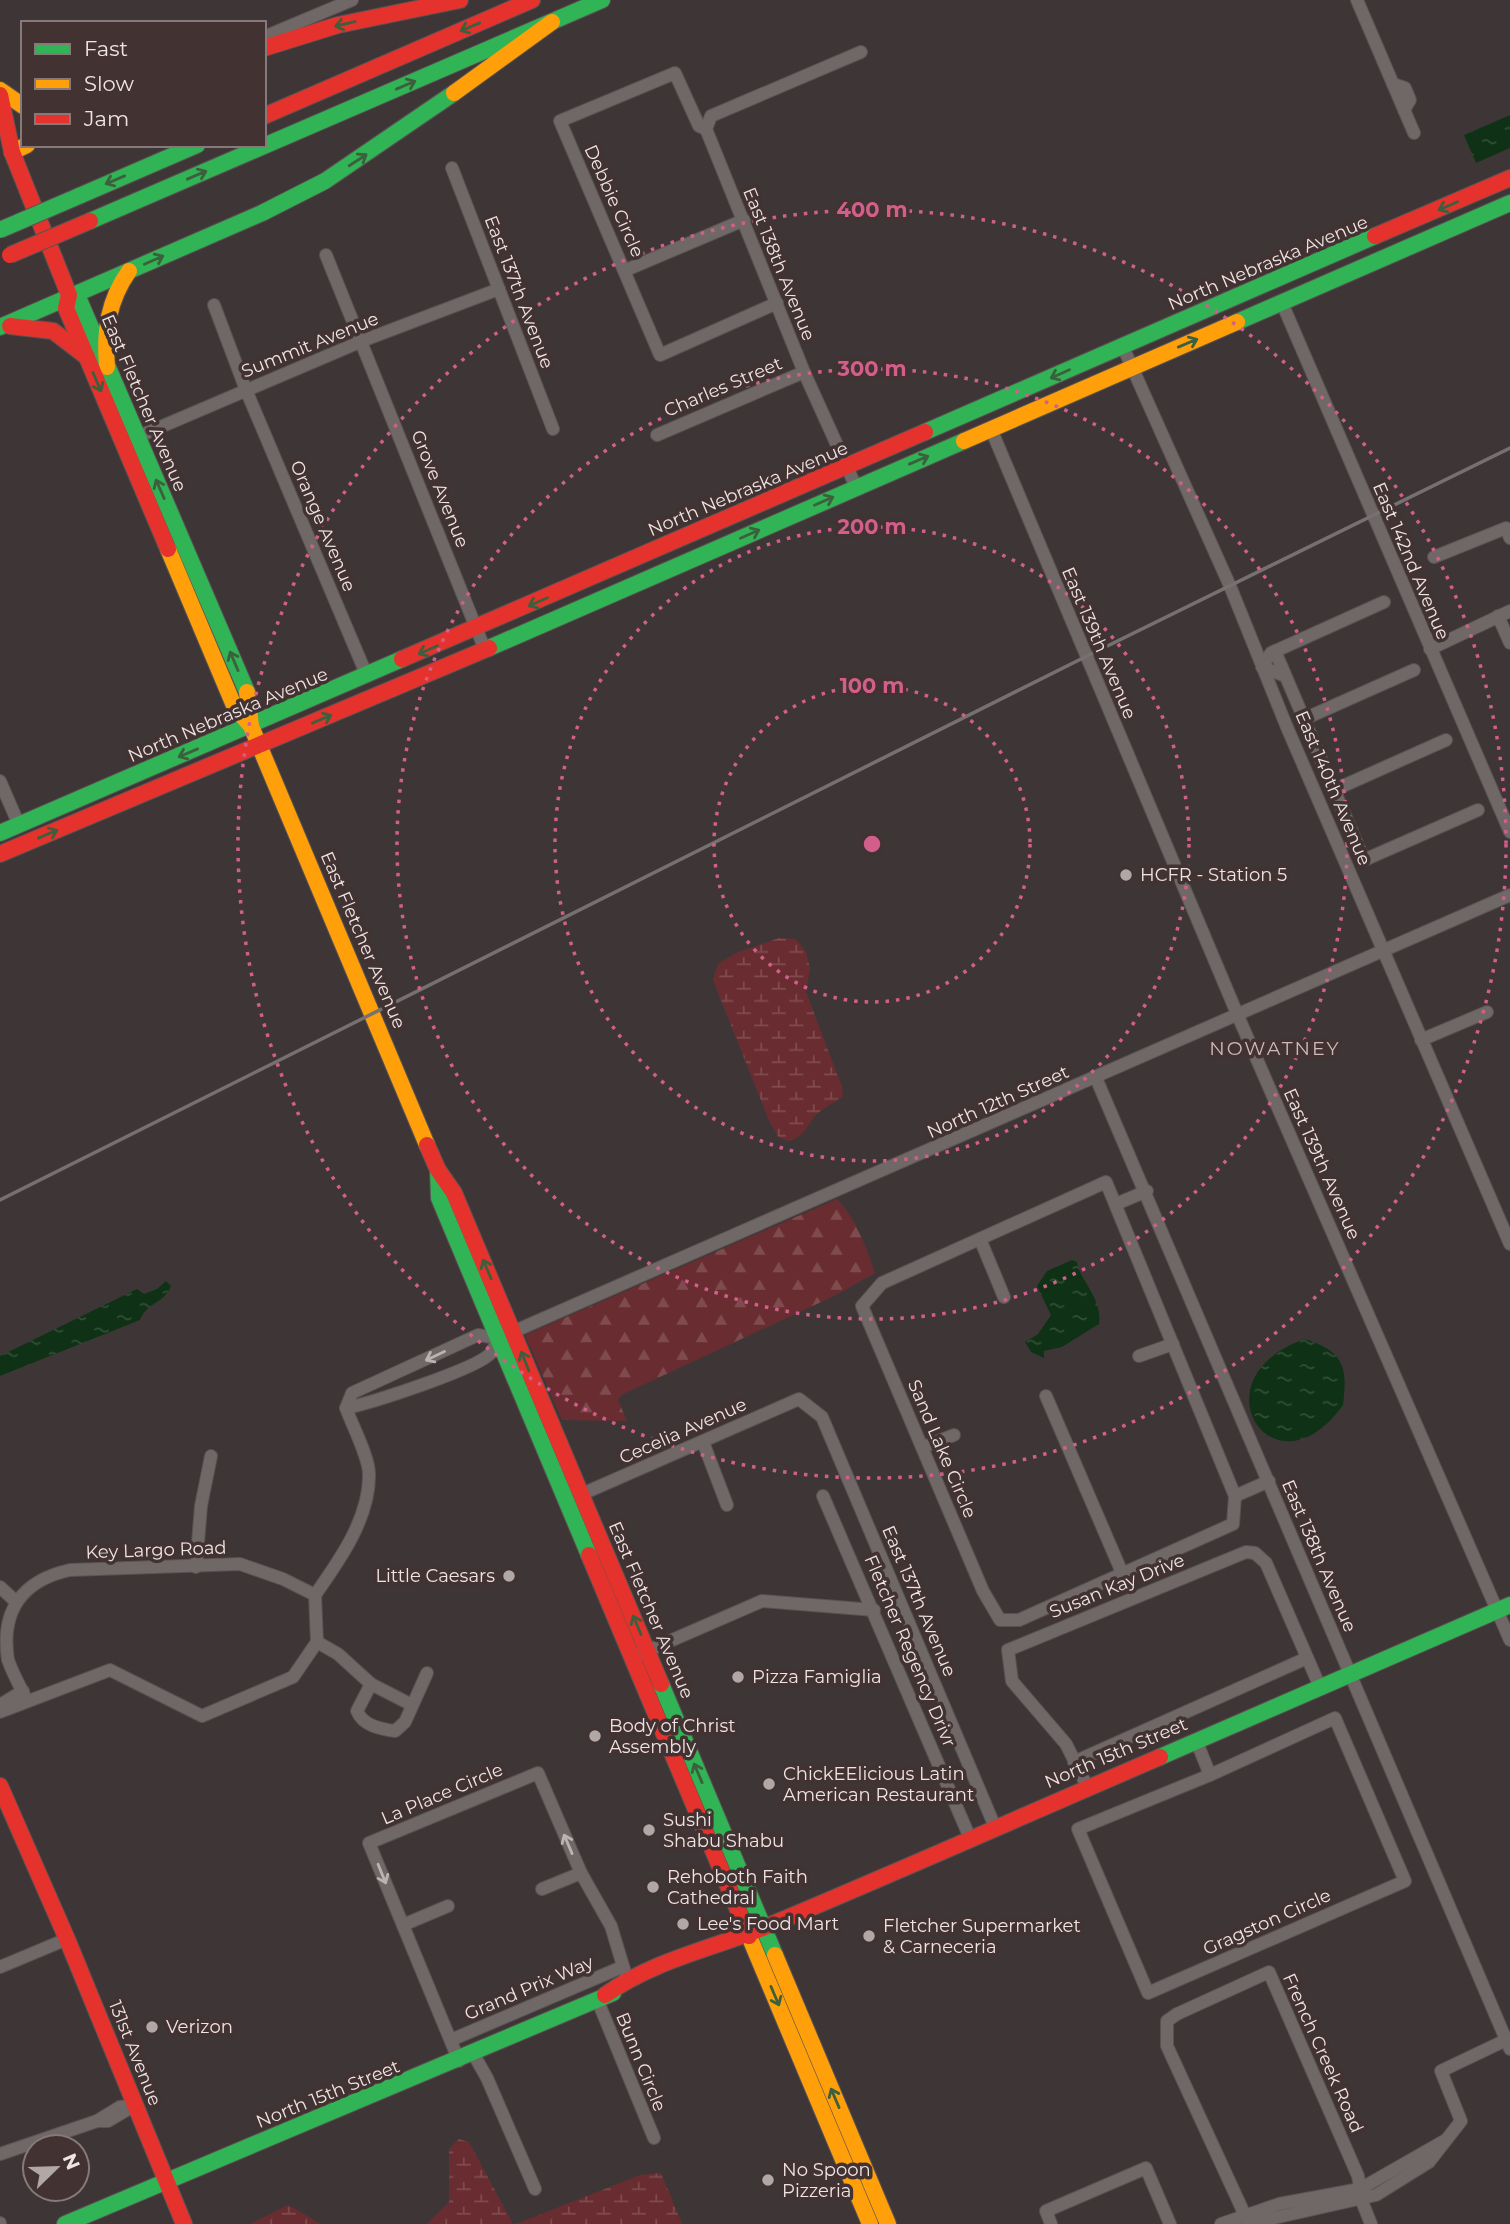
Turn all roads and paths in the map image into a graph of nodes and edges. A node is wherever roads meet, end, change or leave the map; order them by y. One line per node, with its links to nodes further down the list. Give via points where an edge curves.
1 (352, 0): 7 (street)
2 (460, 0): 8 (main road, one-way to 8, via 338,25)
3 (532, 0): 12 (main road, one-way to 12)
4 (602, 0): 6 (main road)
5 (1357, 0): 14 (street, via 1393,84 1405,88 1410,100 1404,110)
6 (552, 22): 15 (main road, one-way to 6, bridge); 27 (main road, one-way to 6, via 325,181)
7 (266, 36)
8 (266, 47)
9 (862, 52): 13 (street, via 711,116)
10 (0, 93): 11 (main road); 18 (main road, East Fletcher Avenue)
11 (21, 105)
12 (266, 115)
13 (706, 129): 22 (street, East 138th Avenue); 26 (street, Debbie Circle, via 699,126 675,73 560,121)
14 (1414, 133)
15 (266, 145)
16 (192, 147): 23 (main road, one-way to 23, bridge)
17 (262, 147): 25 (main road, one-way to 17, bridge)
18 (10, 148): 30 (main road, East Fletcher Avenue)
19 (452, 168): 28 (street, East 137th Avenue)
20 (1510, 178): 29 (main road, North Nebraska Avenue, one-way to 29)
21 (1510, 203): 32 (main road)
22 (744, 220): 26 (street); 31 (street, East 138th Avenue)
23 (0, 230)
24 (326, 255): 35 (street, Grove Avenue)
25 (5, 257)
26 (625, 270): 31 (street, Debbie Circle, via 660,355)
27 (130, 271): 30 (main road); 39 (main road, via 106,312)
28 (499, 289): 35 (street, Summit Avenue); 44 (street, East 137th Avenue)
29 (1256, 290): 32 (main road, via 1269,292); 36 (main road, North Nebraska Avenue)
30 (69, 295): 34 (main road); 38 (main road, East Fletcher Avenue, via 66,308); 39 (main road, East Fletcher Avenue, via 80,302)
31 (776, 303): 41 (street, East 138th Avenue)
32 (1282, 303): 40 (main road, one-way to 32); 60 (street, East 142nd Avenue)
33 (214, 305): 43 (street, Orange Avenue)
34 (2, 326): 38 (main road, via 55,330)
35 (362, 341): 43 (street, Summit Avenue); 58 (street, Grove Avenue)
36 (1123, 347): 37 (main road, North Nebraska Avenue); 40 (street, East 140th Avenue)
37 (1104, 355): 42 (main road); 48 (main road, North Nebraska Avenue, one-way to 48)
38 (87, 357): 68 (main road, East Fletcher Avenue, one-way to 68, via 234,708)
39 (107, 367): 47 (main road, East Fletcher Avenue)
40 (1131, 368): 42 (main road); 63 (street, East 140th Avenue)
41 (804, 372): 46 (street, Charles Street); 48 (street, East 138th Avenue)
42 (1113, 376): 45 (main road)
43 (246, 390): 47 (street, Summit Avenue); 65 (street, Orange Avenue)
44 (553, 429)
45 (991, 429): 49 (main road, one-way to 45); 81 (street, East 139th Avenue)
46 (657, 435)
47 (137, 437): 68 (main road, East Fletcher Avenue, one-way to 47, via 249,697)
48 (848, 467): 49 (street, East 138th Avenue); 50 (main road, North Nebraska Avenue)
49 (856, 487): 54 (main road, one-way to 49)
50 (779, 497): 53 (main road, North Nebraska Avenue); 54 (main road, via 717,537 681,552)
51 (1510, 538): 52 (street, via 1506,528)
52 (1434, 557)
53 (627, 562): 57 (main road, via 623,576 557,608); 58 (main road, North Nebraska Avenue, one-way to 58)
54 (667, 570): 57 (main road)
55 (1384, 602): 62 (street)
56 (1504, 613): 59 (street); 60 (street)
57 (539, 624): 61 (main road)
58 (477, 629): 61 (street, Grove Avenue); 65 (main road, North Nebraska Avenue, one-way to 65)
59 (1510, 643)
60 (1430, 649): 75 (street, East 142nd Avenue)
61 (485, 650): 70 (main road, one-way to 61)
62 (1275, 651): 63 (street); 66 (street)
63 (1262, 667): 66 (street); 79 (street, East 140th Avenue)
64 (1414, 670): 67 (street)
65 (367, 676): 68 (main road, North Nebraska Avenue)
66 (1285, 676): 67 (street)
67 (1304, 719): 72 (street)
68 (251, 726): 70 (main road, East Fletcher Avenue); 74 (main road, North Nebraska Avenue, one-way to 74)
69 (1446, 740): 72 (street)
70 (259, 746): 77 (main road, one-way to 70); 89 (main road, East Fletcher Avenue, via 438,1170 454,1193)
71 (0, 781): 74 (street)
72 (1335, 790): 73 (street, via 1364,860)
73 (1478, 810)
74 (19, 825): 76 (main road, North Nebraska Avenue)
75 (1510, 832)
76 (0, 833)
77 (0, 854)
78 (1510, 895): 79 (street, North 12th Street)
79 (1383, 950): 81 (street, North 12th Street); 82 (street, East 140th Avenue)
80 (1487, 1012): 82 (street)
81 (1238, 1016): 83 (street, North 12th Street); 110 (street, East 139th Avenue)
82 (1421, 1040): 87 (street, East 140th Avenue)
83 (1096, 1078): 84 (street, East 138th Avenue); 89 (street, North 12th Street)
84 (1147, 1191): 85 (street); 100 (street, East 138th Avenue)
85 (1116, 1204): 86 (street, Sand Lake Circle, via 1106,1182); 90 (street, Sand Lake Circle)
86 (979, 1240): 88 (street); 98 (street, Sand Lake Circle, via 881,1283 862,1306)
87 (1510, 1244)
88 (1003, 1297)
89 (506, 1335): 94 (main road, East Fletcher Avenue); 95 (street, via 489,1355 413,1389); 95 (street, one-way to 95, via 478,1335 352,1393); 101 (main road, East Fletcher Avenue, one-way to 89)
90 (1173, 1344): 91 (street); 103 (street, Sand Lake Circle)
91 (1139, 1356)
92 (1046, 1396): 106 (street)
93 (799, 1399): 97 (street, Cecelia Avenue); 129 (street, East 137th Avenue, via 822,1417)
94 (524, 1404): 101 (main road, via 543,1427 561,1468); 114 (main road, East Fletcher Avenue)
95 (346, 1408): 108 (street, via 370,1472 353,1534)
96 (954, 1435): 98 (street)
97 (704, 1442): 101 (street, Cecelia Avenue); 104 (street)
98 (923, 1447): 106 (street, Sand Lake Circle, via 983,1591 1000,1620 1019,1620)
99 (211, 1456): 105 (street)
100 (1269, 1481): 103 (street); 117 (street, East 138th Avenue)
101 (582, 1494): 114 (main road, East Fletcher Avenue, one-way to 101)
102 (823, 1496): 111 (street, Fletcher Regency Drivr)
103 (1235, 1496): 106 (street, Sand Lake Circle, via 1233,1524)
104 (727, 1504)
105 (196, 1567): 108 (street, Key Largo Road, via 240,1564); 109 (street, Key Largo Road, via 70,1570 32,1583)
106 (1123, 1575)
107 (0, 1587): 109 (street)
108 (315, 1595): 113 (street)
109 (13, 1600): 120 (street, via 4,1633 8,1659)
110 (1504, 1608): 112 (street, East 139th Avenue); 117 (main road, North 15th Street)
111 (874, 1610): 114 (street, via 762,1601); 130 (street, Fletcher Regency Drivr)
112 (1510, 1640)
113 (317, 1642): 118 (street); 120 (street, via 293,1677 202,1716 110,1670)
114 (640, 1653): 135 (main road, East Fletcher Avenue)
115 (1307, 1658): 119 (street, Susan Kay Drive); 125 (street); 125 (street, Susan Kay Drive, via 1266,1563 1246,1552 1008,1650 1012,1681 1066,1744)
116 (427, 1673): 122 (street)
117 (1349, 1674): 119 (main road, North 15th Street); 141 (street, East 138th Avenue)
118 (371, 1684): 122 (street); 122 (street, via 357,1711 378,1729 395,1731)
119 (1320, 1687): 124 (main road, North 15th Street)
120 (25, 1696): 121 (street); 123 (street, via 22,1706)
121 (0, 1705)
122 (412, 1705)
123 (0, 1712)
124 (1196, 1740): 126 (street); 128 (main road, North 15th Street)
125 (1074, 1762): 128 (street, Susan Kay Drive)
126 (1210, 1775): 126 (street, Gragston Circle, via 1335,1718 1405,1881 1148,1993 1078,1829)
127 (0, 1786): 136 (main road, 131st Avenue)
128 (1087, 1786): 129 (main road, North 15th Street)
129 (995, 1827): 130 (main road, North 15th Street)
130 (970, 1838): 135 (main road, North 15th Street)
131 (581, 1873): 132 (street); 134 (street, La Place Circle, one-way to 134, via 538,1773 369,1843); 138 (street, La Place Circle, via 611,1926)
132 (542, 1889)
133 (448, 1906): 134 (street)
134 (403, 1925): 140 (street, La Place Circle)
135 (749, 1932): 138 (main road, North 15th Street); 139 (main road, North 15th Street, via 706,1956); 144 (main road, East Fletcher Avenue)
136 (67, 1939): 137 (street); 143 (main road, 131st Avenue)
137 (0, 1967)
138 (624, 1973): 139 (main road, North 15th Street); 140 (street, Grand Prix Way)
139 (601, 1997): 142 (main road, North 15th Street); 145 (street, Bunn Circle)
140 (451, 2040): 142 (street, La Place Circle)
141 (1508, 2044): 149 (street, via 1441,2071 1461,2121 1448,2140 1434,2144)
142 (466, 2058): 147 (main road, North 15th Street); 148 (street, via 487,2078)
143 (135, 2105): 146 (street, via 108,2121); 147 (main road, 131st Avenue)
144 (840, 2131): 150 (main road, East Fletcher Avenue); 151 (main road, East Fletcher Avenue)
145 (654, 2138)
146 (0, 2154)
147 (166, 2182): 153 (main road, North 15th Street); 154 (main road, 131st Avenue)
148 (535, 2189)
149 (1361, 2194): 152 (street); 152 (street, French Creek Road, via 1358,2176 1269,1972 1167,2021 1167,2046); 159 (street, French Creek Road)
150 (880, 2206): 151 (main road); 155 (main road, East Fletcher Avenue)
151 (867, 2218)
152 (1247, 2221): 158 (street)
153 (65, 2224)
154 (184, 2224)
155 (888, 2224)
156 (1051, 2224): 157 (street, via 1046,2211 1146,2168)
157 (1170, 2224)
158 (1221, 2224)
159 (1371, 2224)

